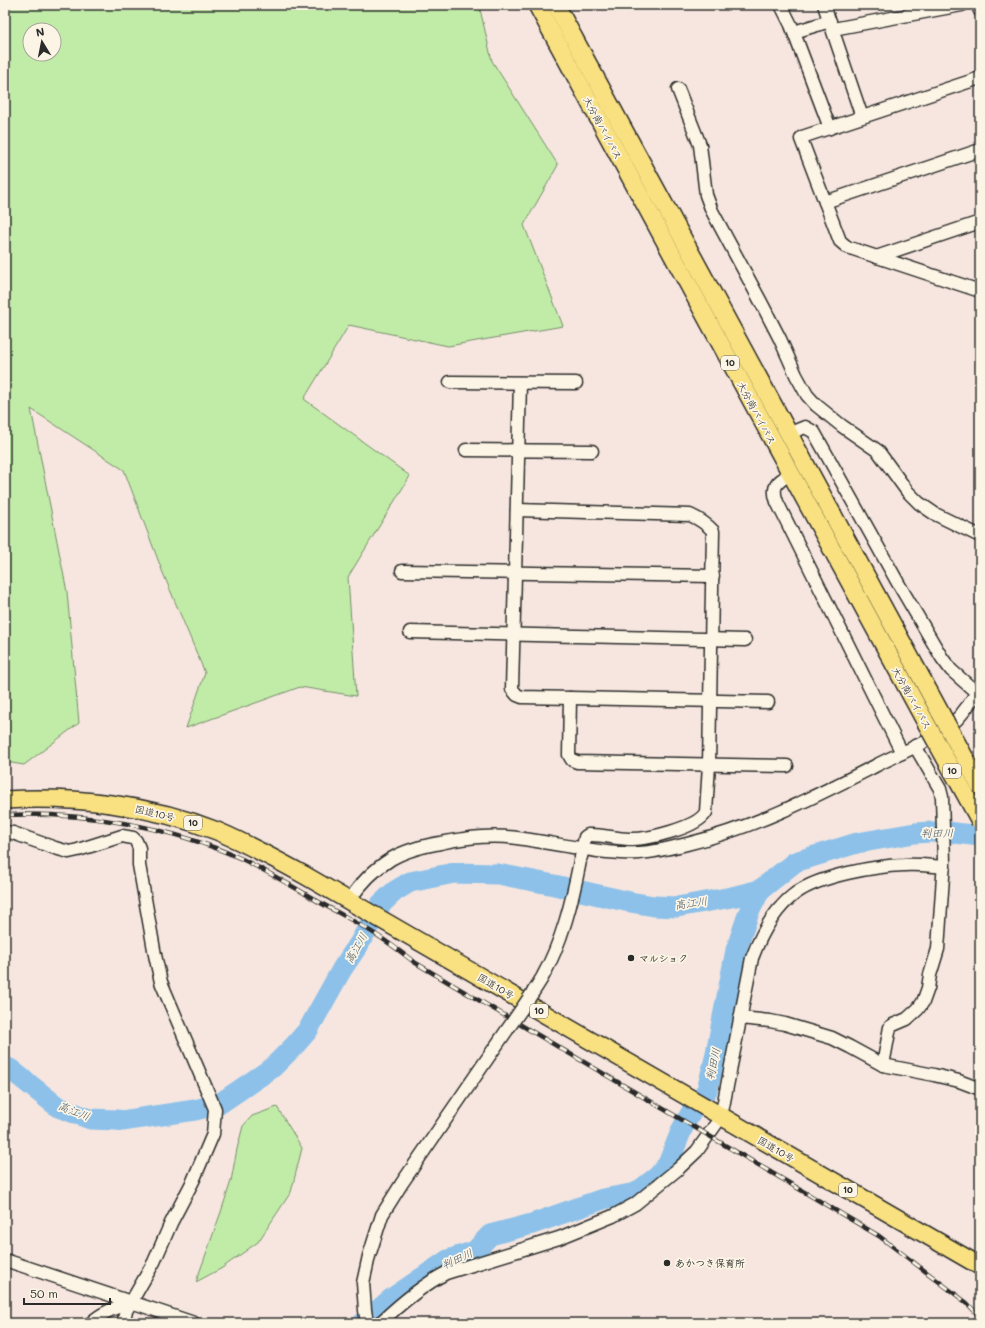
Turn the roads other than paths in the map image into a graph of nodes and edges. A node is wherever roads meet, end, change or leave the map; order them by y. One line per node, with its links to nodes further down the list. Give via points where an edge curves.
1 (537, 5): 26 (highway, 大分南バイパス / 10)
2 (556, 5): 22 (highway, 大分南バイパス / 10)
3 (781, 5): 9 (street)
4 (824, 5): 8 (street)
5 (962, 5): 8 (street)
6 (978, 5): 7 (street)
7 (980, 11)
8 (831, 25): 9 (street); 12 (street)
9 (794, 32): 13 (street)
10 (980, 78): 12 (street)
11 (678, 89): 28 (street, via 700,145 706,195 712,212 780,338 807,395 842,426 878,451 919,503 935,514)
12 (862, 117): 13 (street)
13 (830, 128): 15 (street, via 801,139)
14 (980, 150): 15 (street)
15 (825, 202): 17 (street, via 840,241 847,247)
16 (980, 222): 17 (street)
17 (876, 257): 18 (street)
18 (980, 291)
19 (450, 382): 20 (street)
20 (520, 383): 21 (street); 24 (street)
21 (576, 383)
22 (788, 434): 36 (street, via 806,427 814,432 942,658 951,670); 44 (highway, 大分南バイパス / 10, bridge)
23 (466, 450): 24 (street)
24 (518, 450): 25 (street); 27 (street)
25 (592, 451)
26 (790, 474): 41 (street, via 780,481 774,495); 46 (highway, 大分南バイパス / 10, bridge)
27 (517, 510): 30 (street); 31 (street, via 690,515 707,524 713,531)
28 (980, 536)
29 (402, 571): 30 (street)
30 (515, 573): 31 (street); 33 (street)
31 (713, 576): 34 (street)
32 (410, 632): 33 (street)
33 (514, 635): 34 (street); 37 (street, via 512,689 517,695)
34 (711, 640): 35 (street); 38 (street)
35 (745, 640)
36 (978, 691): 40 (street, via 952,724)
37 (570, 698): 38 (street); 42 (street, via 572,760)
38 (710, 701): 39 (street); 42 (street)
39 (768, 702)
40 (915, 746): 41 (street); 49 (street, via 942,797)
41 (902, 753): 48 (street, via 786,810 726,833 638,853)
42 (709, 764): 43 (street); 48 (street, via 707,808 704,816 698,821 638,839 588,835 585,837)
43 (787, 766)
44 (980, 786)
45 (5, 800): 50 (highway, 国道10号 / 10, via 92,802 177,818 216,831 258,850)
46 (980, 821)
47 (5, 832): 57 (street, via 69,852 122,836 133,838 139,848 139,865 160,977 215,1109 213,1134 193,1182)
48 (583, 849): 50 (street, via 492,836 423,846 401,853 376,870 362,883); 61 (street, bridge, via 569,910 555,951 542,978 382,1215 363,1283)
49 (944, 865): 51 (street, via 881,867 813,883 796,892 783,904 760,938 752,958); 52 (street, via 938,949 928,988 918,1009 907,1019 890,1027)
50 (355, 905): 54 (highway, 国道10号 / 10)
51 (740, 1018): 52 (street, via 770,1021 832,1038); 54 (street)
52 (883, 1065): 53 (street, via 940,1076)
53 (980, 1089)
54 (719, 1116): 56 (highway, 国道10号 / 10); 62 (street, via 697,1152 635,1204 559,1238 446,1273 418,1291)
55 (5, 1260): 57 (street)
56 (980, 1266)
57 (131, 1303): 58 (street, via 116,1307); 59 (street); 60 (street)
58 (91, 1323)
59 (123, 1323)
60 (194, 1323)
61 (367, 1323)
62 (380, 1323)

